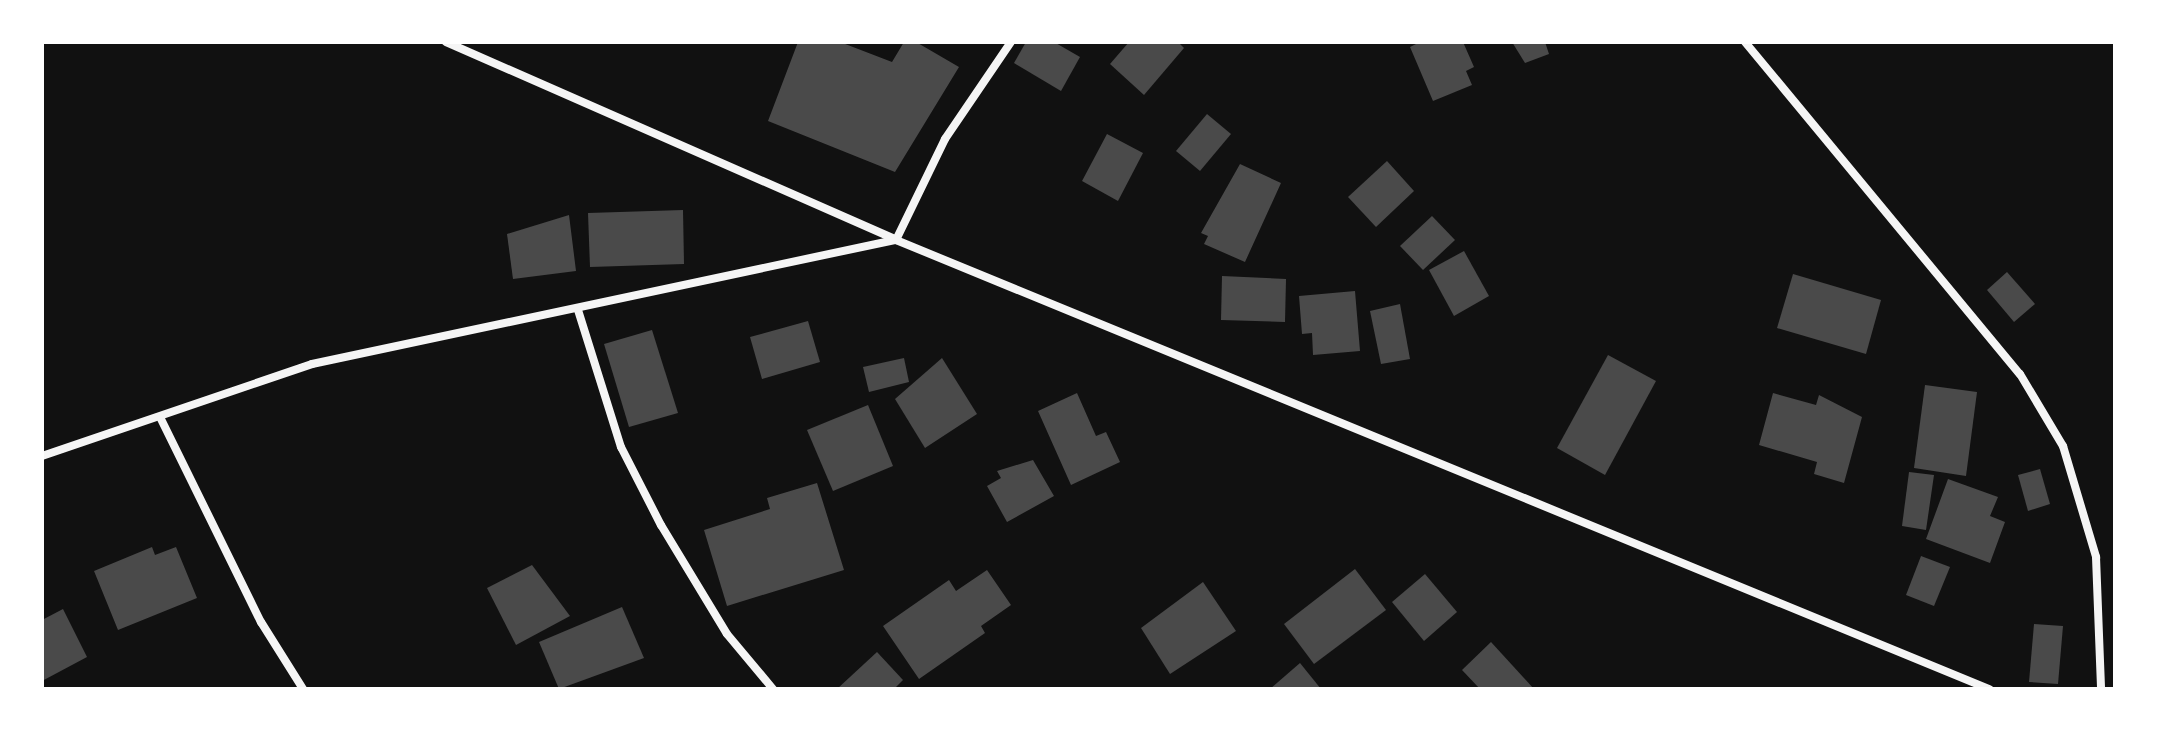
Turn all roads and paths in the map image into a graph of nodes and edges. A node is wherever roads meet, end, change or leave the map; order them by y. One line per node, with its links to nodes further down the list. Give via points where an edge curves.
1 (446, 42): 4 (street)
2 (1011, 42): 4 (street, via 945,139)
3 (1745, 42): 11 (street, via 2020,374 2063,446 2096,557)
4 (896, 240): 5 (street); 10 (street)
5 (578, 310): 6 (street, via 312,364); 9 (street, via 621,447 661,525 727,634)
6 (160, 417): 7 (street); 8 (street, via 261,622)
7 (42, 456)
8 (303, 689)
9 (773, 689)
10 (1989, 689)
11 (2101, 689)

